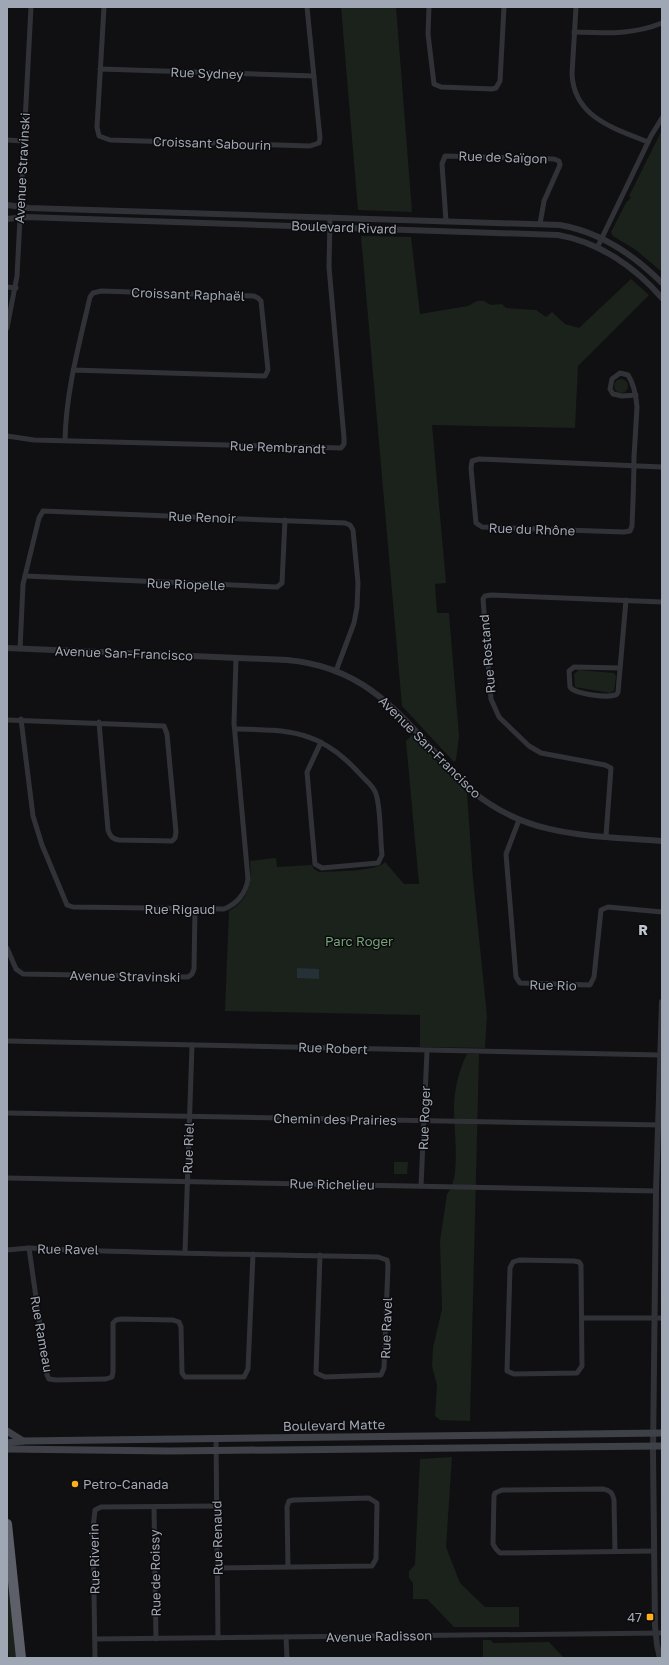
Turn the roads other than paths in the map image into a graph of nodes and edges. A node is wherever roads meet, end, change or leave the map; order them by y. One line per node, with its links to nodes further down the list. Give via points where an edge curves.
1 (31, 7): 13 (street, Avenue Stravinski)
2 (104, 7): 9 (street, Croissant Sabourin)
3 (307, 7): 10 (street, Croissant Sabourin)
4 (429, 7): 5 (street, via 428,34 434,84 441,87 492,89 496,88 500,81)
5 (504, 7)
6 (576, 7): 8 (street)
7 (662, 23): 8 (street, via 625,34)
8 (574, 32): 14 (street, via 572,80 579,102 592,116)
9 (100, 69): 10 (street, Rue Sydney); 10 (street, Croissant Sabourin, via 96,131 102,138 310,146 319,143 320,138)
10 (314, 76)
11 (662, 118): 14 (street)
12 (7, 140): 13 (street)
13 (23, 141): 16 (street, Avenue Stravinski)
14 (648, 142): 23 (street)
15 (7, 205): 16 (street, Boulevard Rivard)
16 (20, 207): 17 (street, Boulevard Rivard); 18 (street, Avenue Stravinski)
17 (330, 217): 20 (street, Boulevard Rivard); 22 (street, Rue Rembrandt)
18 (20, 218): 19 (street, Boulevard Rivard); 22 (street, Boulevard Rivard); 27 (street, Avenue Stravinski)
19 (7, 219)
20 (446, 221): 21 (street, Boulevard Rivard); 21 (street, Rue de Saïgon, via 442,164 445,156 554,159 559,161 560,165 544,200)
21 (540, 224): 23 (street, Boulevard Rivard, via 572,228)
22 (330, 227): 24 (street, Boulevard Rivard, via 548,234 573,239); 33 (street, Rue Rembrandt, via 329,274 343,446 335,449)
23 (602, 239): 24 (street); 25 (street, Boulevard Rivard, via 633,258)
24 (597, 248): 28 (street, Boulevard Rivard, via 632,269)
25 (662, 283)
26 (7, 287): 27 (street)
27 (16, 288): 29 (street, Avenue Stravinski)
28 (662, 298)
29 (7, 328)
30 (73, 370): 30 (street, Croissant Raphaël, via 90,297 95,292 254,296 261,301 268,370 265,376); 33 (street, Croissant Raphaël, via 66,403)
31 (636, 395): 31 (street, via 626,373 618,374 612,379 610,390 613,394); 34 (street)
32 (7, 436): 33 (street, Rue Rembrandt)
33 (65, 440)
34 (634, 466): 34 (street, Rue du Rhône, via 476,459 472,461 470,468 476,523 482,526 628,532 632,526); 35 (street, Rue du Rhône)
35 (662, 467)
36 (285, 520): 37 (street, Rue Renoir, via 45,510 39,518); 37 (street, Rue Riopelle, via 282,580 277,588); 44 (street, Rue Renoir, via 345,522 352,526 358,583 357,607 354,623)
37 (25, 576): 41 (street, Rue Renoir)
38 (626, 600): 39 (street, Rue Rostand); 43 (street); 51 (street, Rue Rostand, via 491,595 483,599 491,694 497,713 509,728 536,752 611,768)
39 (662, 602)
40 (7, 648): 41 (street, Avenue San-Francisco)
41 (20, 649): 42 (street, Avenue San-Francisco)
42 (236, 658): 44 (street, Avenue San-Francisco, via 299,661); 48 (street, Rue Rigaud)
43 (620, 668): 43 (street, via 616,696 577,692 570,687 569,671 574,667)
44 (336, 671): 50 (street, Avenue San-Francisco, via 383,698 472,791)
45 (21, 719): 46 (street); 47 (street); 53 (street, Rue Rigaud, via 33,816 67,905)
46 (7, 720)
47 (99, 722): 47 (street, via 165,727 176,832 172,841 119,840 110,835)
48 (235, 729): 49 (street, via 294,732); 53 (street, Rue Rigaud, via 247,884 242,896 228,907 219,910)
49 (321, 742): 49 (street, via 343,757 376,792 382,855 378,863 322,868 315,864 307,772)
50 (518, 820): 51 (street, Avenue San-Francisco, via 553,831); 54 (street, Rue Rio, via 506,857 516,977 520,983 590,984 594,977 601,910 608,907)
51 (606, 836): 52 (street, Avenue San-Francisco)
52 (662, 841)
53 (195, 909): 55 (street, Avenue Stravinski, via 194,969 188,977 23,974 16,969)
54 (662, 912)
55 (7, 948)
56 (662, 1002): 60 (street)
57 (7, 1041): 58 (street, Rue Robert)
58 (192, 1045): 59 (street, Rue Robert); 62 (street, Rue Riel)
59 (427, 1051): 60 (street, Rue Robert); 63 (street, Rue Roger)
60 (659, 1055): 64 (street)
61 (7, 1113): 62 (street, Chemin des Prairies)
62 (190, 1116): 63 (street, Chemin des Prairies); 66 (street, Rue Riel)
63 (424, 1120): 64 (street, Chemin des Prairies); 67 (street, Rue Roger)
64 (660, 1125): 68 (street)
65 (7, 1178): 66 (street, Rue Richelieu)
66 (187, 1181): 67 (street, Rue Richelieu); 71 (street, Rue Riel)
67 (421, 1186): 68 (street, Rue Richelieu)
68 (656, 1191): 75 (street)
69 (29, 1248): 70 (street, Rue Ravel); 71 (street, Rue Ravel); 72 (street, Rue Rameau, via 46,1375 49,1379 56,1380 112,1377 114,1323 121,1319 179,1322 182,1373 185,1377 244,1377 248,1369)
70 (7, 1250)
71 (185, 1252): 72 (street, Rue Ravel)
72 (253, 1254): 73 (street, Rue Ravel)
73 (320, 1255): 73 (street, Rue Ravel, via 316,1373 325,1377 381,1375 384,1368 387,1260 378,1257)
74 (582, 1318): 74 (street, via 582,1270 578,1262 514,1261 510,1268 506,1366 508,1372 579,1372 582,1366); 75 (street)
75 (655, 1318): 76 (street); 79 (street)
76 (662, 1318)
77 (7, 1431): 81 (main road)
78 (662, 1433): 79 (main road, Boulevard Matte)
79 (654, 1434): 80 (main road, Boulevard Matte); 83 (street)
80 (216, 1439): 81 (main road, Boulevard Matte); 86 (street, Rue Renaud)
81 (23, 1441): 82 (main road, Boulevard Matte)
82 (7, 1443)
83 (653, 1446): 84 (main road, Boulevard Matte); 86 (main road, Boulevard Matte); 90 (street)
84 (662, 1446)
85 (7, 1449): 86 (main road, Boulevard Matte)
86 (216, 1451): 87 (street, Rue Renaud)
87 (216, 1506): 88 (street, Rue Riverin); 93 (street, Rue Renaud)
88 (154, 1507): 97 (street, Rue Riverin, via 100,1507 94,1511); 98 (street, Rue de Roissy)
89 (7, 1524): 99 (highway)
90 (654, 1551): 91 (street); 94 (street)
91 (615, 1552): 91 (street, via 614,1500 609,1491 502,1490 494,1496 493,1540 494,1547 500,1553)
92 (288, 1567): 92 (street, via 372,1566 376,1559 377,1502 370,1498 289,1501); 93 (street)
93 (217, 1568): 96 (street, Rue Renaud)
94 (659, 1633): 95 (street, Avenue Radisson); 102 (street)
95 (286, 1637): 96 (street, Avenue Radisson); 101 (street)
96 (218, 1638): 98 (street, Avenue Radisson)
97 (95, 1639): 98 (street, Avenue Radisson); 100 (street, Rue Riverin)
98 (156, 1639)
99 (21, 1658)
100 (95, 1658)
101 (286, 1658)
102 (660, 1658)

